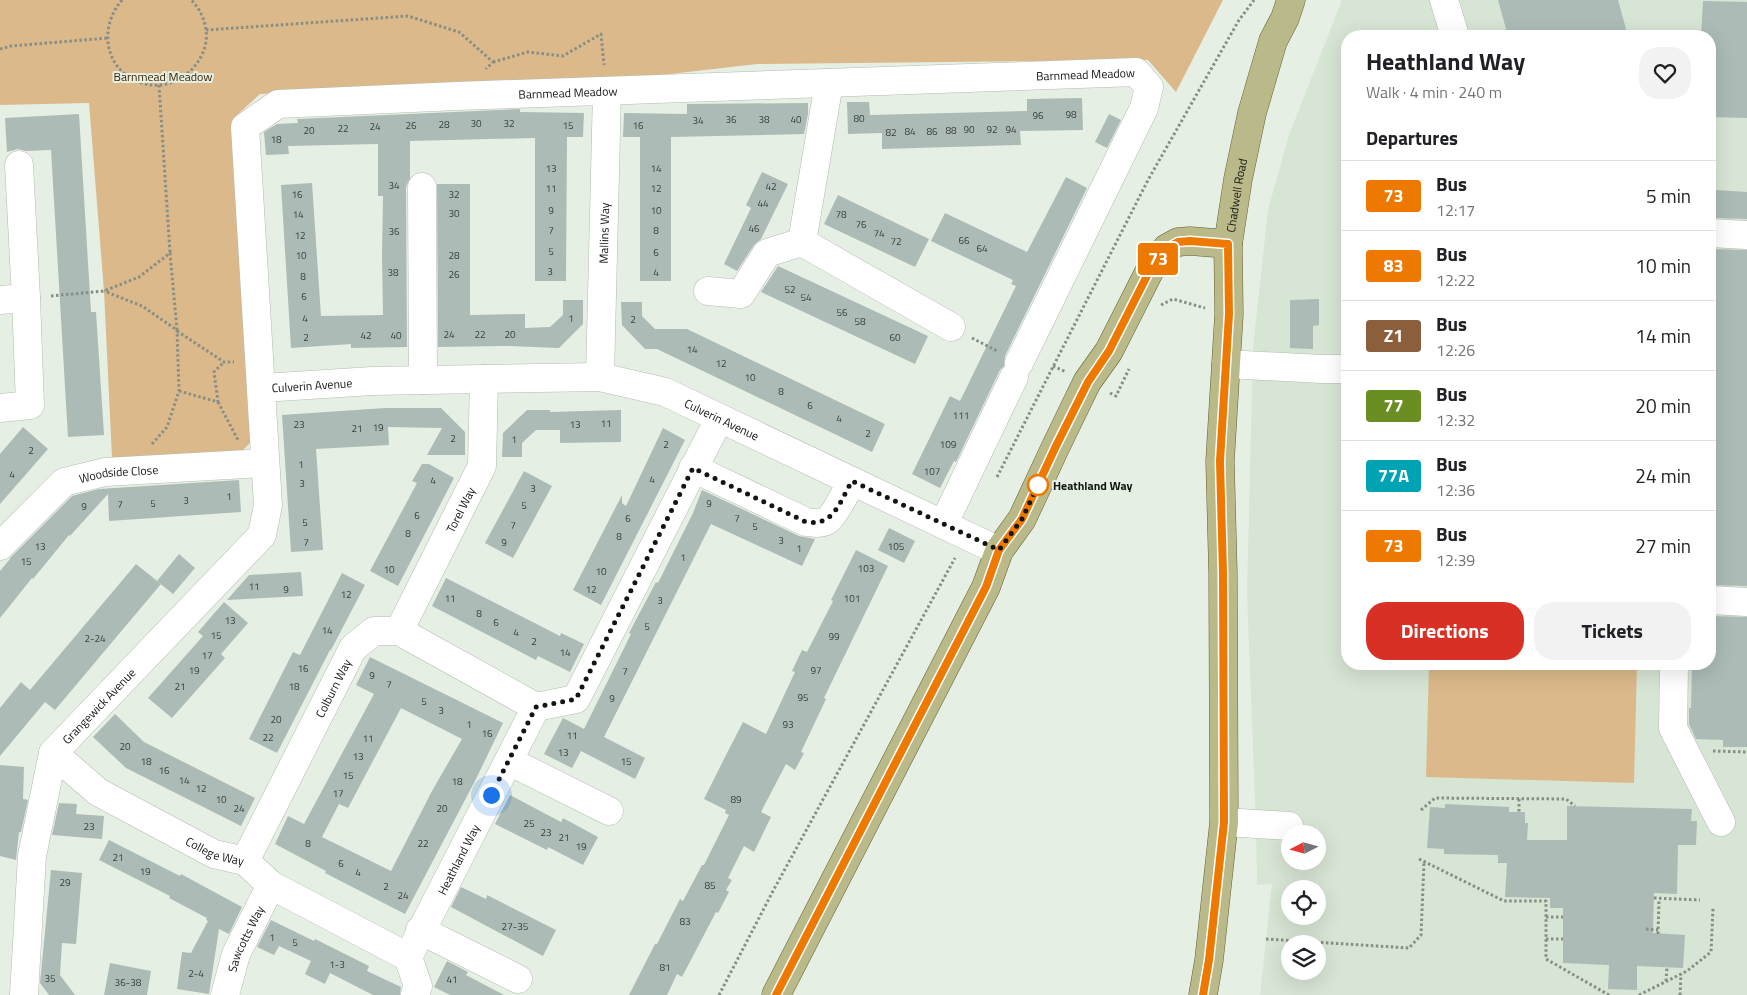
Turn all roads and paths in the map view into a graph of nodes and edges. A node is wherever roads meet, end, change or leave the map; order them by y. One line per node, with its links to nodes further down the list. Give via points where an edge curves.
1 (122, 0): 8 (path, via 110,19)
2 (191, 0): 6 (path, via 201,12)
3 (1254, 0): 33 (path, via 1239,20 1148,180)
4 (1291, 0): 21 (main road, Chadwell Road, via 1273,41 1252,113)
5 (1444, 0): 7 (street)
6 (206, 30): 10 (path, via 408,16 459,32); 12 (path, via 204,50 191,72)
7 (1453, 30)
8 (108, 38): 9 (path); 12 (path, via 112,57 119,68 142,83)
9 (0, 49)
10 (493, 62): 13 (path, via 528,52 563,56 601,34); 14 (path)
11 (829, 83): 13 (street, Barnmead Meadow); 20 (street); 49 (street, Barnmead Meadow, via 1136,72 1149,87 1144,108)
12 (159, 85): 22 (path)
13 (607, 91): 14 (street, Barnmead Meadow); 37 (street, Mallins Way)
14 (457, 96): 15 (street, Barnmead Meadow)
15 (278, 104): 36 (street, Grangewick Avenue, via 245,127)
16 (19, 165): 25 (street)
17 (422, 187): 39 (street)
18 (1716, 233): 19 (street)
19 (1747, 235)
20 (802, 242): 24 (street, via 767,253 741,294); 28 (street)
21 (1228, 244): 32 (main road, Chadwell Road); 51 (main road, via 1178,242 1167,248 1152,266 1109,351 1088,382 1022,519)
22 (170, 253): 23 (path, via 138,277); 29 (path)
23 (104, 291): 25 (path); 29 (path, via 142,306)
24 (708, 291)
25 (13, 299): 42 (street, via 30,406)
26 (1161, 306): 27 (path, via 1173,299 1204,307)
27 (1210, 313)
28 (951, 327)
29 (177, 330): 30 (path); 41 (path)
30 (224, 362): 36 (path); 41 (path, via 214,372 218,402)
31 (1132, 363): 40 (path, via 1116,396)
32 (1226, 364): 34 (street); 65 (main road, Chadwell Road, via 1220,461)
33 (1053, 366): 35 (path); 47 (path)
34 (1341, 369)
35 (1070, 373)
36 (260, 375): 39 (street, Culverin Avenue, via 372,382); 45 (street, Grangewick Avenue)
37 (600, 377): 38 (street, Culverin Avenue); 43 (street, Culverin Avenue, via 665,392)
38 (484, 379): 39 (street, Culverin Avenue); 55 (street, Torel Way, via 482,466)
39 (423, 380)
40 (1103, 390)
41 (179, 392): 44 (path, via 167,427)
42 (0, 408)
43 (719, 419): 46 (street); 48 (street, Culverin Avenue)
44 (146, 449)
45 (265, 463): 50 (street, Woodside Close, via 105,472 64,482); 58 (street, Grangewick Avenue, via 268,505 262,535)
46 (693, 468): 48 (street, via 812,523 827,520); 57 (street, via 576,699)
47 (995, 480)
48 (852, 481): 49 (street, Culverin Avenue)
49 (944, 523): 51 (street, Culverin Avenue)
50 (0, 546)
51 (999, 550): 94 (main road, via 986,587)
52 (958, 554): 93 (path)
53 (1716, 600): 54 (street)
54 (1747, 602)
55 (399, 631): 57 (street, Colburn Way); 69 (street, Colburn Way, via 374,631 353,648)
56 (1674, 670): 66 (street, via 1673,728)
57 (536, 707): 59 (street, Heathland Way)
58 (53, 753): 69 (street, College Way, via 98,792 214,854); 90 (street, Grangewick Avenue, via 32,856)
59 (509, 761): 63 (street); 81 (street, Heathland Way)
60 (1519, 799): 61 (path, via 1566,799); 62 (path, via 1435,798); 64 (path)
61 (1575, 806)
62 (1421, 810)
63 (608, 811)
64 (1519, 812)
65 (1224, 822): 67 (street); 95 (main road, Chadwell Road)
66 (1720, 822)
67 (1281, 826)
68 (1419, 859): 70 (path)
69 (245, 861): 71 (street, College Way)
70 (1424, 861): 76 (path, via 1504,901 1546,901); 84 (path, via 1421,935 1409,948)
71 (271, 886): 85 (street, College Way); 91 (street, Sawcotts Way, via 236,954)
72 (1654, 898): 73 (path)
73 (1659, 899): 74 (path); 79 (path)
74 (1700, 900)
75 (1713, 908): 87 (path, via 1711,952)
76 (1546, 917): 77 (path); 82 (path)
77 (1563, 917)
78 (1653, 922): 79 (path)
79 (1659, 922): 80 (path, via 1658,932)
80 (1646, 929)
81 (420, 930): 85 (street, Heathland Way); 88 (street)
82 (1546, 939): 83 (path); 96 (path, via 1546,960)
83 (1563, 939)
84 (1266, 940)
85 (408, 957): 92 (street, via 418,986)
86 (1666, 967): 89 (path)
87 (1681, 974): 89 (path); 98 (path)
88 (518, 979)
89 (1666, 981): 97 (path)
90 (24, 995)
91 (225, 995)
92 (415, 995)
93 (719, 995)
94 (776, 995)
95 (1203, 995)
96 (1609, 995)
97 (1639, 995)
98 (1680, 995)

